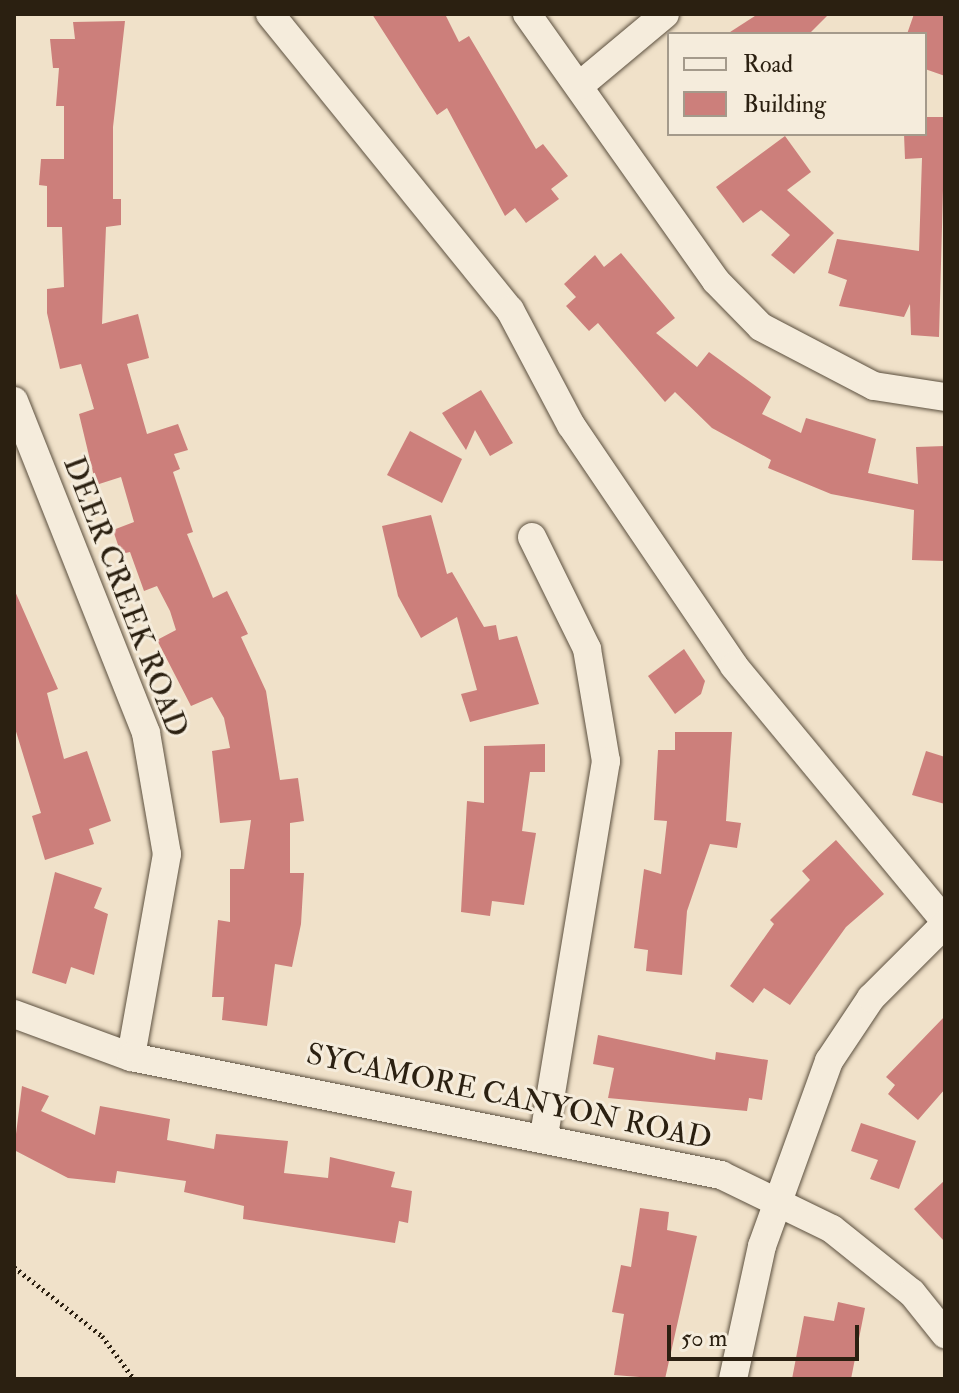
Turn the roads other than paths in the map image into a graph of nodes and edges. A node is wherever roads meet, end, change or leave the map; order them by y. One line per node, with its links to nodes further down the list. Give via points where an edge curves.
1 (270, 14): 8 (street, via 510,310 579,438 734,666)
2 (527, 14): 4 (street)
3 (665, 14): 4 (street)
4 (579, 86): 5 (street, via 716,281 761,327 874,386)
5 (945, 397)
6 (14, 401): 10 (street, DEER CREEK ROAD, via 149,748 167,854)
7 (532, 537): 11 (street, via 587,649 606,761)
8 (945, 923): 12 (street, via 850,1024)
9 (14, 1014): 10 (street, SYCAMORE CANYON ROAD)
10 (131, 1057): 11 (street, SYCAMORE CANYON ROAD)
11 (544, 1135): 12 (street, SYCAMORE CANYON ROAD, via 721,1175)
12 (778, 1197): 13 (street, SYCAMORE CANYON ROAD, via 876,1262); 14 (street)
13 (945, 1334)
14 (733, 1379)

